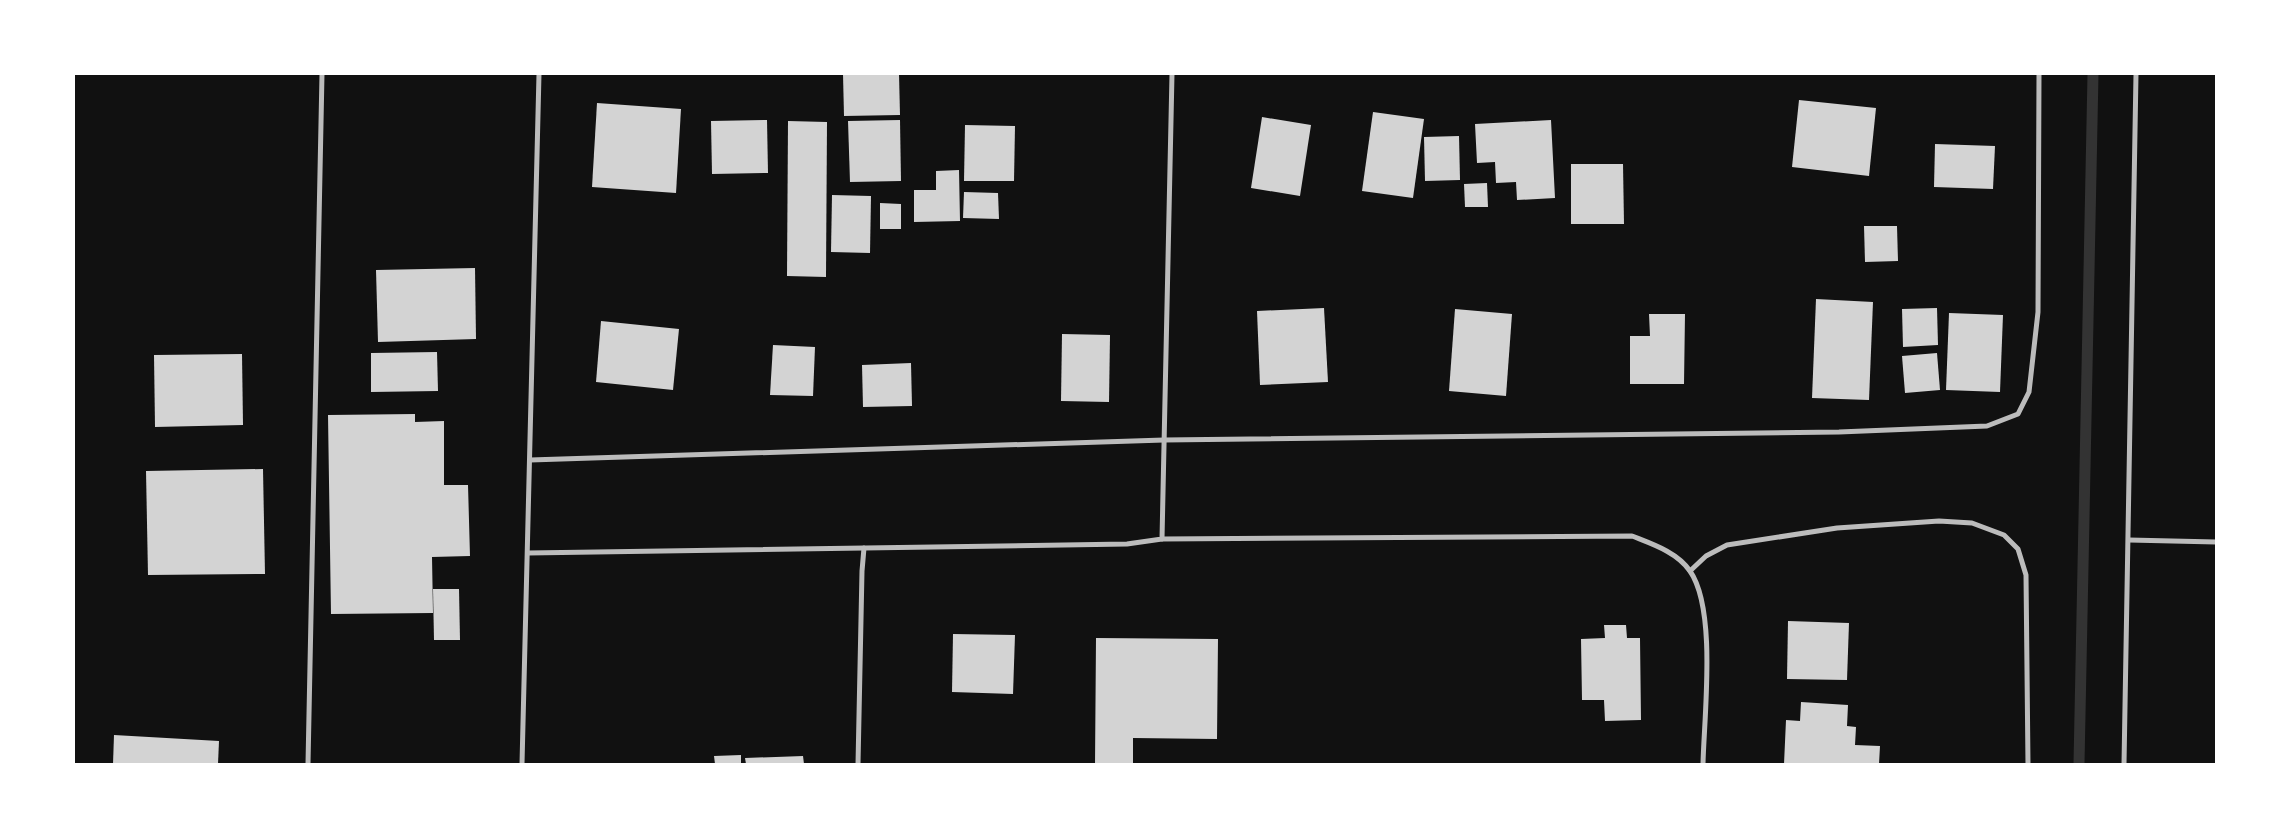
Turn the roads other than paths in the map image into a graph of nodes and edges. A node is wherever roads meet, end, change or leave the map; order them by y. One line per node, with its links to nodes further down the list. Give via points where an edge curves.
1 (322, 74): 14 (street)
2 (539, 74): 7 (street)
3 (1172, 74): 6 (street)
4 (2039, 74): 6 (street, via 2038,312 2029,392 2018,414 1986,426 1838,432)
5 (2136, 74): 9 (street)
6 (1164, 440): 7 (street); 8 (street)
7 (530, 460): 12 (street)
8 (1162, 539): 11 (street, via 1127,544); 13 (street, via 1632,536 1666,550)
9 (2129, 540): 10 (street); 19 (street)
10 (2216, 542)
11 (864, 548): 12 (street); 16 (street)
12 (528, 553): 15 (street)
13 (1690, 571): 17 (street, via 1703,599 1707,637); 18 (street, via 1706,556 1727,545 1837,528 1972,522 2004,535 2018,549 2026,575)
14 (308, 764)
15 (522, 764)
16 (858, 764)
17 (1703, 764)
18 (2028, 764)
19 (2124, 764)

